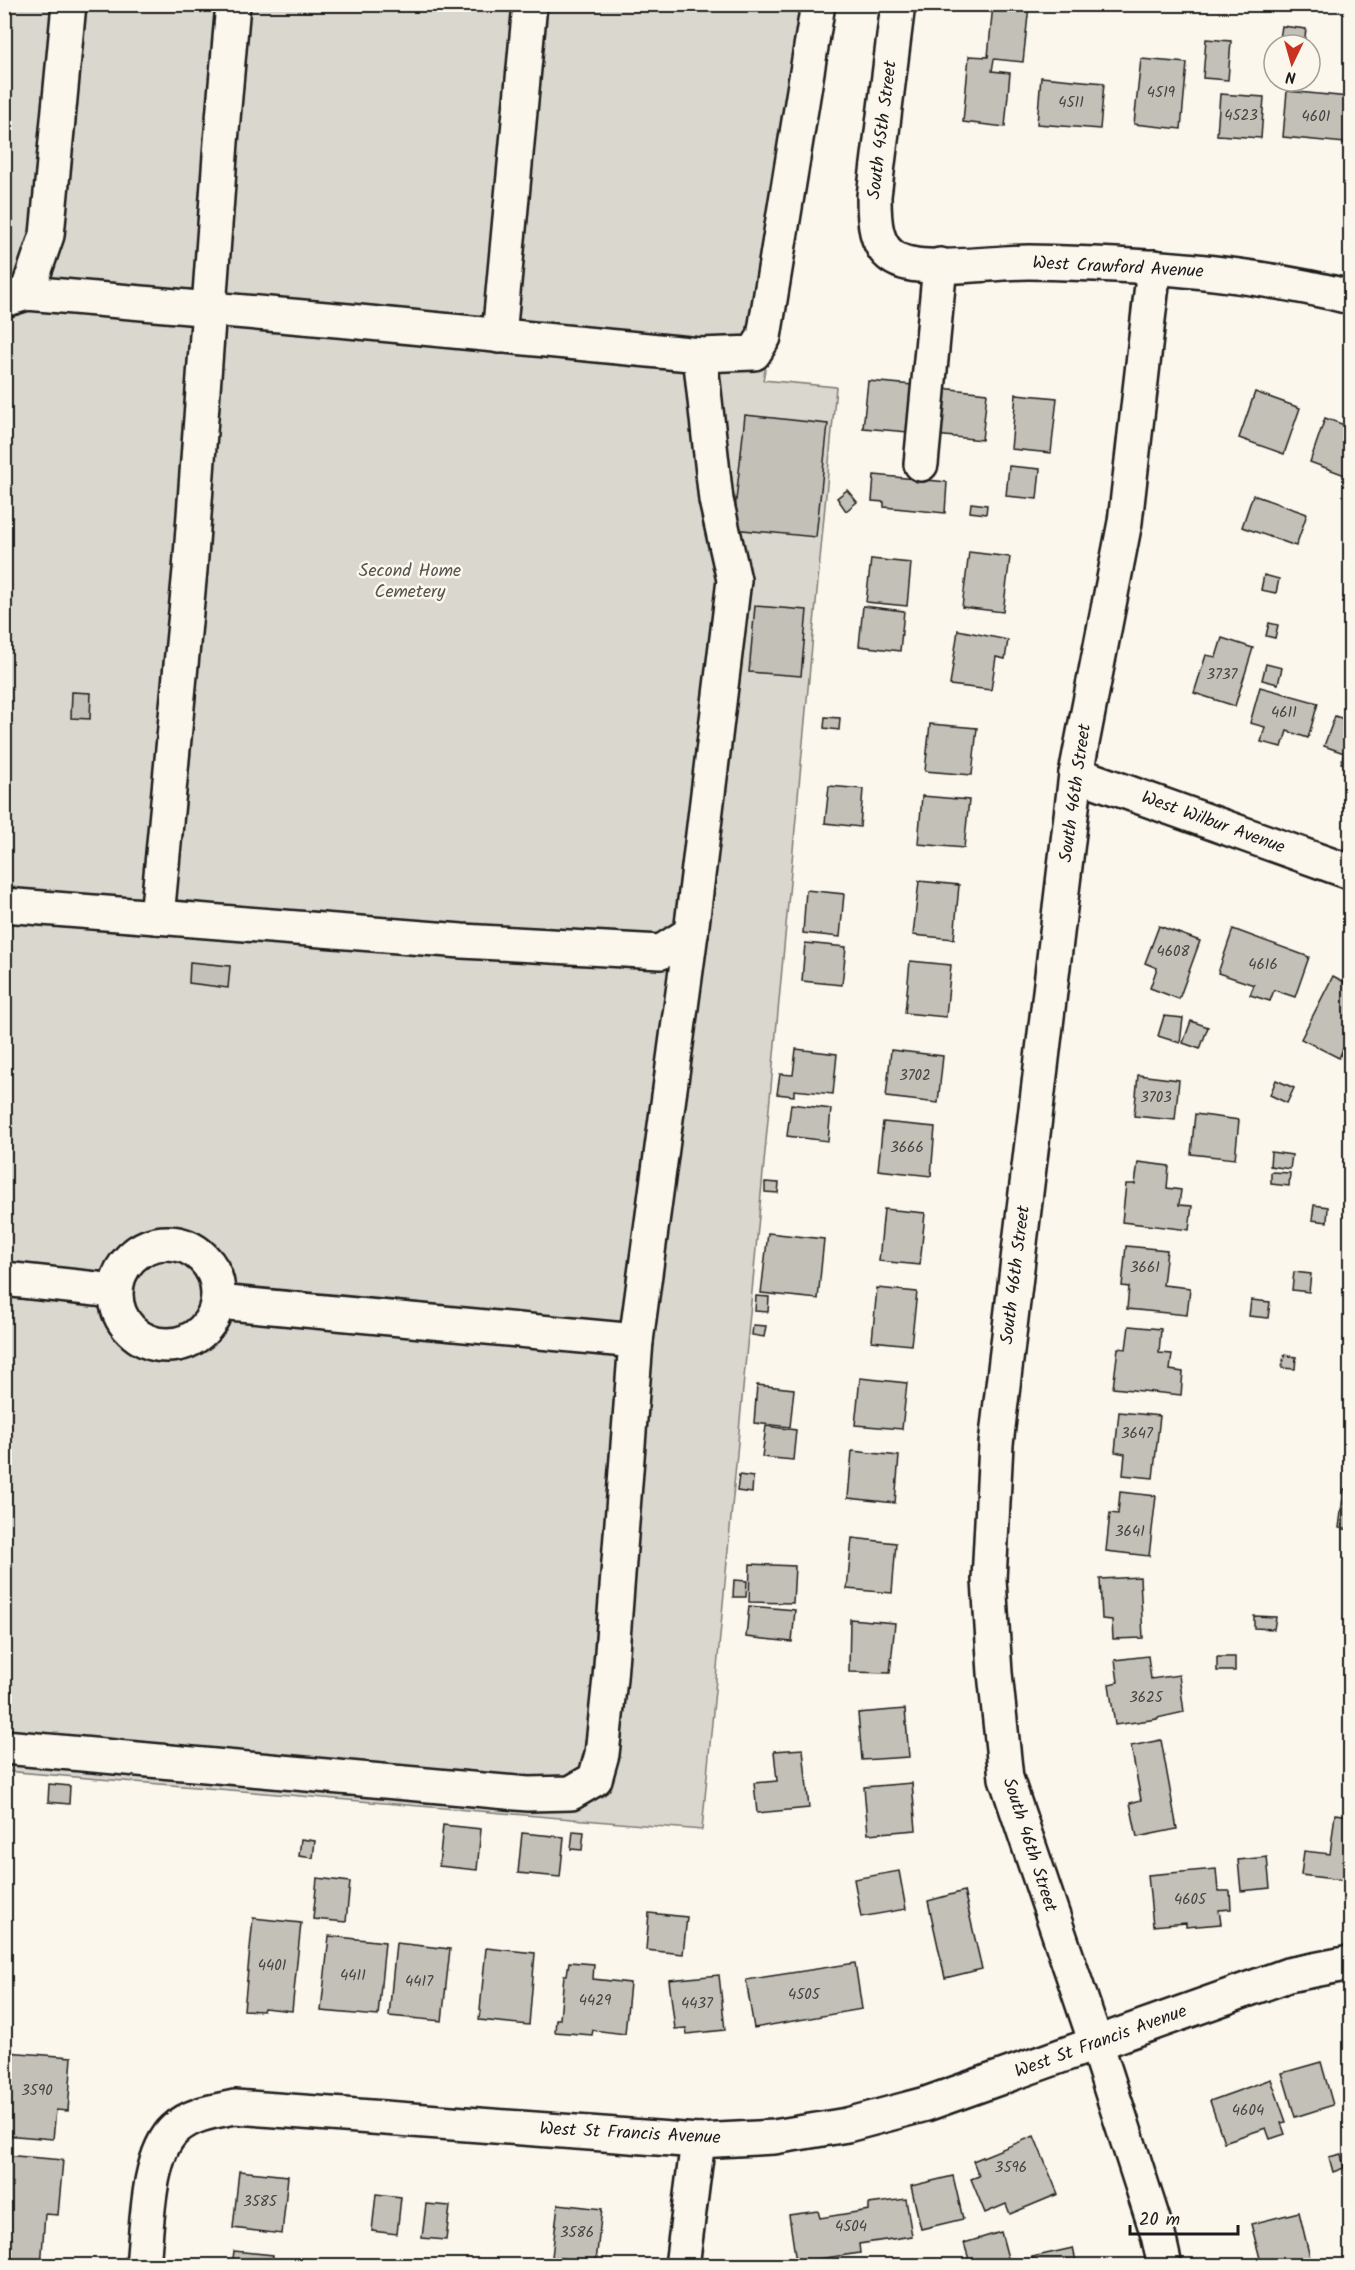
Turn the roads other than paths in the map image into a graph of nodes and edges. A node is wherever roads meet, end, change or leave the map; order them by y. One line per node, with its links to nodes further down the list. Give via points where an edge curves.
1 (69, 4): 9 (street, via 47,235)
2 (233, 4): 11 (street)
3 (530, 4): 12 (street)
4 (818, 4): 13 (street, via 764,337 754,353)
5 (898, 4): 6 (street, South 45th Street, via 874,196 878,236)
6 (887, 254): 7 (street, West Crawford Avenue, via 900,261)
7 (940, 266): 8 (street, West Crawford Avenue, via 1028,262); 14 (street)
8 (1154, 267): 10 (street, West Crawford Avenue, via 1260,279); 15 (street, South 46th Street, via 1125,522)
9 (16, 296): 11 (street)
10 (1350, 297)
11 (209, 309): 12 (street); 18 (street, via 190,570)
12 (499, 336): 13 (street)
13 (700, 355): 19 (street, via 716,500 734,580)
14 (921, 464)
15 (1076, 774): 16 (street, West Wilbur Avenue); 26 (street, South 46th Street, via 996,1444 989,1580 1006,1778)
16 (1350, 872)
17 (4, 905): 18 (street)
18 (157, 917): 19 (street, via 661,952)
19 (691, 933): 23 (street)
20 (4, 1279): 21 (street)
21 (115, 1291): 22 (street, via 124,1324 153,1345 187,1342 202,1333); 22 (street, via 119,1275 141,1250 172,1243 202,1256 213,1270)
22 (218, 1302): 23 (street)
23 (636, 1341): 24 (street, via 610,1678 602,1754 595,1779 571,1793 528,1794)
24 (4, 1747)
25 (1350, 1963): 26 (street, West St Francis Avenue, via 1288,1975)
26 (1096, 2043): 27 (street, West St Francis Avenue, via 926,2104 847,2126); 30 (street, South 46th Street)
27 (698, 2141): 28 (street, West St Francis Avenue, via 235,2107 202,2113 175,2129 161,2147 153,2173); 29 (street)
28 (143, 2265)
29 (682, 2265)
30 (1166, 2265)

